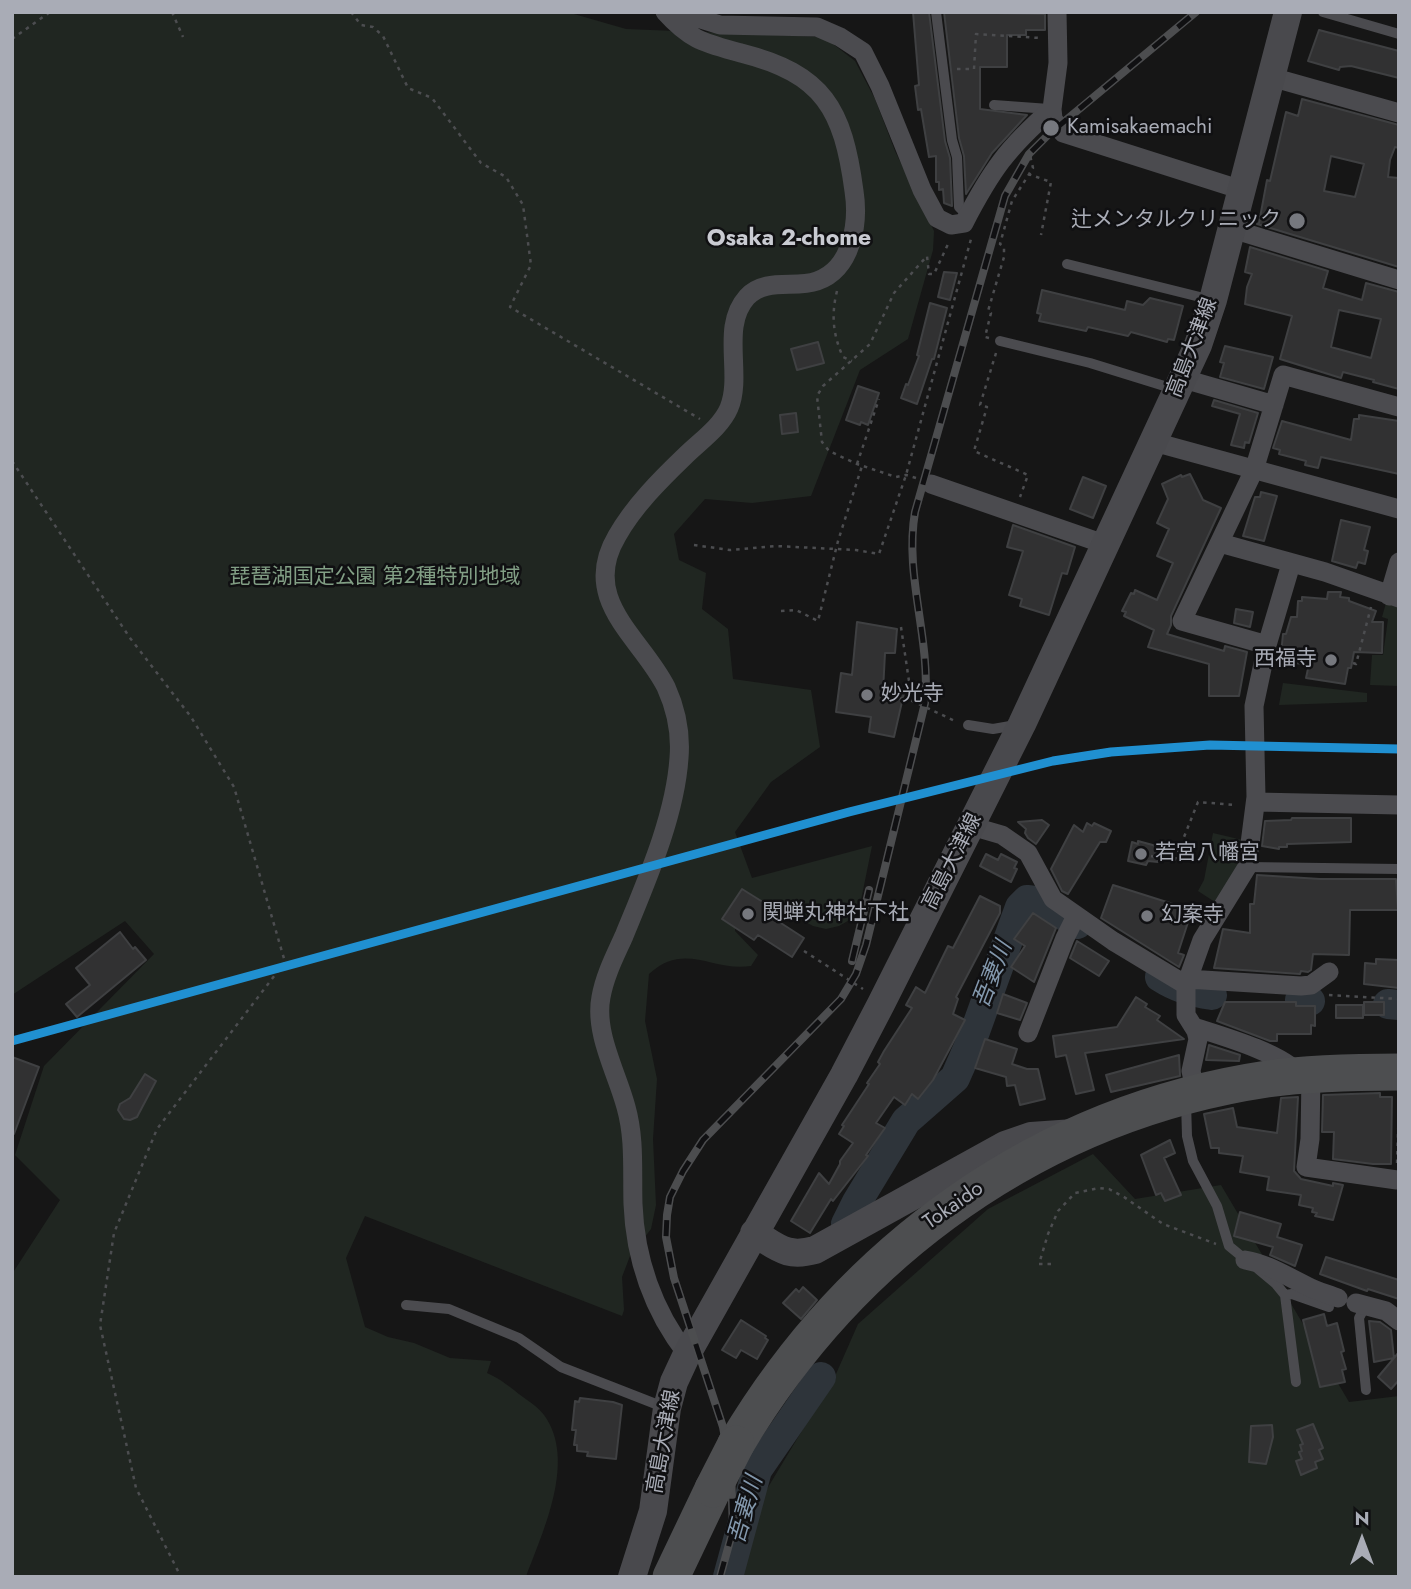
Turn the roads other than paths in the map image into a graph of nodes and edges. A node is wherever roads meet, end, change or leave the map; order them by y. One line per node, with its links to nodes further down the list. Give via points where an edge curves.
1 (665, 12): 55 (street, via 684,33 705,44 772,61 804,77 839,121 855,195 854,230 846,257 834,272 815,282 761,288 748,297 734,331 733,391 728,410 630,515 614,540 604,580 620,624 666,687 676,712 680,746 678,781 666,824 599,1002 602,1029 632,1135 639,1253 662,1318)
2 (678, 12): 13 (street, via 720,25 817,27 863,52 937,218 951,225)
3 (936, 12): 13 (lane, via 957,157 959,207)
4 (1057, 12): 10 (street, via 1058,63)
5 (1288, 12): 8 (main road, 高島大津線)
6 (1323, 12): 7 (lane)
7 (1399, 34)
8 (1271, 78): 11 (street); 12 (main road, 高島大津線)
9 (993, 105): 10 (lane)
10 (1052, 109): 12 (street, via 1053,120 1063,133); 13 (street, via 1005,153)
11 (1399, 113)
12 (1242, 190): 14 (main road, 高島大津線)
13 (967, 225)
14 (1232, 229): 16 (street); 17 (main road, 高島大津線)
15 (1067, 264): 17 (lane)
16 (1399, 280)
17 (1213, 300): 19 (main road, 高島大津線)
18 (1000, 341): 19 (lane)
19 (1181, 384): 20 (street); 22 (main road, 高島大津線)
20 (1274, 405): 21 (street, via 1283,375); 23 (street)
21 (1399, 407)
22 (1154, 442): 23 (street); 27 (main road, 高島大津線)
23 (1254, 470): 25 (street); 26 (street)
24 (931, 484): 27 (street)
25 (1399, 509)
26 (1220, 543): 29 (street); 31 (street, via 1182,621)
27 (1107, 545): 33 (main road, 高島大津線)
28 (1399, 562): 30 (street)
29 (1291, 564): 30 (street); 31 (street)
30 (1388, 595)
31 (1267, 645): 34 (street, via 1254,706)
32 (968, 725): 33 (lane)
33 (1020, 729): 36 (main road, 高島大津線)
34 (1251, 801): 35 (street); 37 (street)
35 (1399, 805)
36 (971, 826): 39 (street, via 1002,835 1028,853 1053,899); 49 (main road, 高島大津線, via 844,1075)
37 (1247, 867): 38 (lane); 41 (street, via 1202,940)
38 (1399, 869)
39 (1074, 922): 41 (street); 43 (street)
40 (1329, 972): 41 (street, via 1311,985)
41 (1186, 987): 42 (street, via 1186,1015)
42 (1194, 1027): 45 (street, via 1273,1056); 46 (street, via 1198,1039)
43 (1028, 1033)
44 (1399, 1072): 45 (highway, Tokaido)
45 (1306, 1075): 46 (highway, Tokaido); 48 (street, via 1310,1139 1306,1167)
46 (1191, 1095): 47 (highway, Tokaido); 50 (lane, via 1187,1136 1193,1161 1217,1206 1229,1246)
47 (1081, 1132): 49 (main road, via 1031,1136 1005,1145 815,1250 798,1255); 60 (highway, Tokaido, bridge, via 979,1188 920,1230 854,1290 778,1378 736,1444)
48 (1397, 1175)
49 (754, 1233): 55 (main road, 高島大津線)
50 (1245, 1260): 51 (lane); 52 (street, via 1259,1262)
51 (1285, 1295): 52 (lane); 56 (lane)
52 (1347, 1303): 54 (street, via 1387,1311); 57 (lane, via 1359,1318)
53 (406, 1305): 58 (lane, via 449,1310 519,1338 561,1367)
54 (1399, 1321)
55 (687, 1354): 58 (main road, 高島大津線)
56 (1296, 1382)
57 (1366, 1390)
58 (667, 1408): 59 (main road, 高島大津線, via 653,1511)
59 (632, 1577)
60 (671, 1577)

